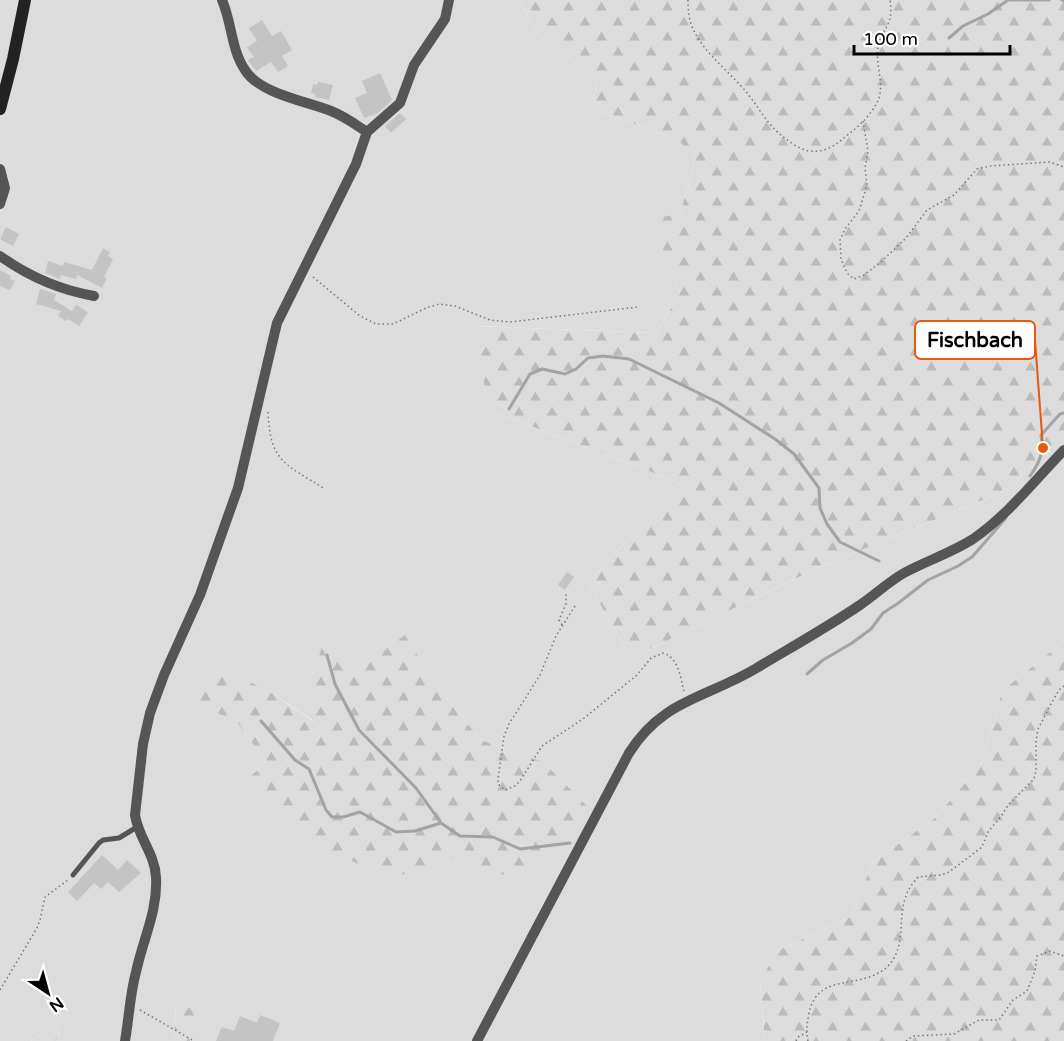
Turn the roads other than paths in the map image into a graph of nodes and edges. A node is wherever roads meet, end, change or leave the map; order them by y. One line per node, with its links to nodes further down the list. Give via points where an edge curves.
1 (25, 0): 4 (street)
2 (222, 0): 5 (street, via 238,58 252,78 281,94 335,112)
3 (449, 0): 5 (street, via 447,15 414,65 400,103)
4 (0, 109)
5 (367, 132): 11 (street, via 356,164 277,322 238,488 200,595 150,713 137,792)
6 (0, 169): 7 (street, via 5,188)
7 (0, 204)
8 (0, 256): 9 (street, via 26,273 74,293)
9 (94, 296)
10 (1064, 450): 14 (street, via 1017,501 971,540 904,573 754,670 686,700 649,726 629,753)
11 (137, 827): 12 (lane, via 119,838 99,843); 13 (street, via 152,857 157,887 154,915 136,969)
12 (73, 875)
13 (125, 1041)
14 (477, 1041)

